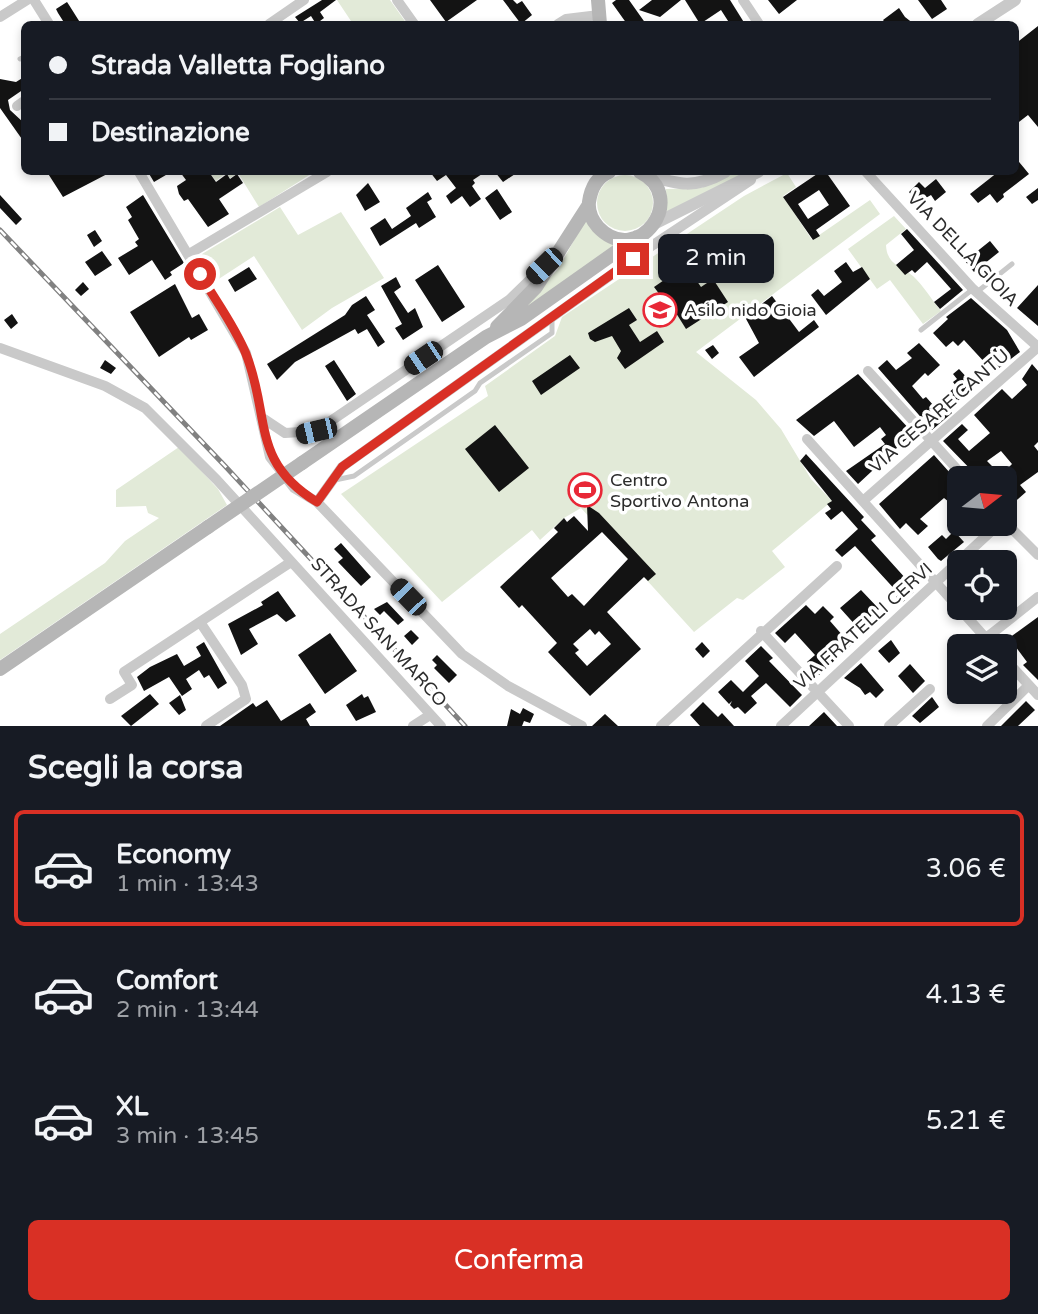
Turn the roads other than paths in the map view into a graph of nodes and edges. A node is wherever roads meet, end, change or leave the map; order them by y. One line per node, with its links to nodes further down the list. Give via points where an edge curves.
1 (304, 0): 10 (street)
2 (397, 0): 11 (street)
3 (598, 0): 8 (main road)
4 (743, 0): 13 (street)
5 (1015, 0): 14 (street)
6 (33, 1): 7 (street); 9 (street)
7 (0, 17)
8 (600, 20): 12 (street)
9 (47, 21)
10 (273, 21)
11 (412, 21)
12 (563, 21)
13 (757, 21)
14 (983, 21)
15 (141, 175): 31 (street)
16 (322, 175): 31 (street)
17 (594, 175): 25 (main road)
18 (606, 175): 25 (main road)
19 (646, 175): 27 (main road, via 660,198)
20 (650, 175): 21 (street, via 682,185)
21 (718, 175)
22 (754, 175): 27 (street)
23 (756, 175): 29 (street)
24 (869, 175): 33 (street, VIA DELLA GIOIA)
25 (592, 188): 26 (main road)
26 (588, 206): 28 (main road, via 593,222 605,234 621,240); 30 (main road)
27 (654, 226): 28 (main road); 29 (street, via 657,236)
28 (637, 237): 35 (main road, via 521,319)
29 (653, 244): 44 (street, via 342,467)
30 (562, 249): 35 (main road, via 536,287); 39 (street, via 509,300 316,431 285,433)
31 (189, 254): 39 (street, via 246,354)
32 (1012, 264): 33 (lane)
33 (975, 291): 34 (lane); 36 (street, VIA DELLA GIOIA)
34 (921, 330)
35 (486, 337): 56 (main road, bridge)
36 (1038, 347): 41 (street, VIA CESARE CANTÙ)
37 (0, 348): 48 (street, STRADA SAN MARCO, via 104,386 145,408)
38 (867, 371): 41 (street)
39 (264, 419): 44 (street, via 270,457 294,488)
40 (807, 439): 43 (street)
41 (932, 442): 42 (street); 43 (street, VIA CESARE CANTÙ)
42 (954, 466)
43 (863, 501): 50 (street)
44 (317, 502): 67 (street, via 462,654 508,686)
45 (987, 536): 50 (street, VIA FRATELLI CERVI)
46 (1017, 536): 47 (street)
47 (1038, 555)
48 (291, 562): 52 (street, STRADA SAN MARCO); 63 (street, STRADA SAN MARCO)
49 (836, 566): 53 (street)
50 (935, 584): 54 (street); 60 (street, VIA FRATELLI CERVI)
51 (1038, 597): 55 (street)
52 (200, 622): 62 (street, STRADA SAN MARCO, via 124,672 132,685); 64 (street, via 242,685 246,699)
53 (761, 631): 60 (street); 68 (street)
54 (982, 634)
55 (999, 634)
56 (0, 669)
57 (1017, 672): 58 (street)
58 (1029, 685): 61 (street); 72 (street)
59 (930, 689): 71 (street)
60 (816, 692): 69 (street, VIA FRATELLI CERVI); 70 (street)
61 (1038, 695)
62 (110, 699)
63 (430, 715): 65 (street); 66 (street, STRADA SAN MARCO)
64 (206, 726)
65 (413, 726)
66 (441, 726)
67 (582, 726)
68 (661, 726)
69 (780, 726)
70 (849, 726)
71 (889, 726)
72 (987, 726)

